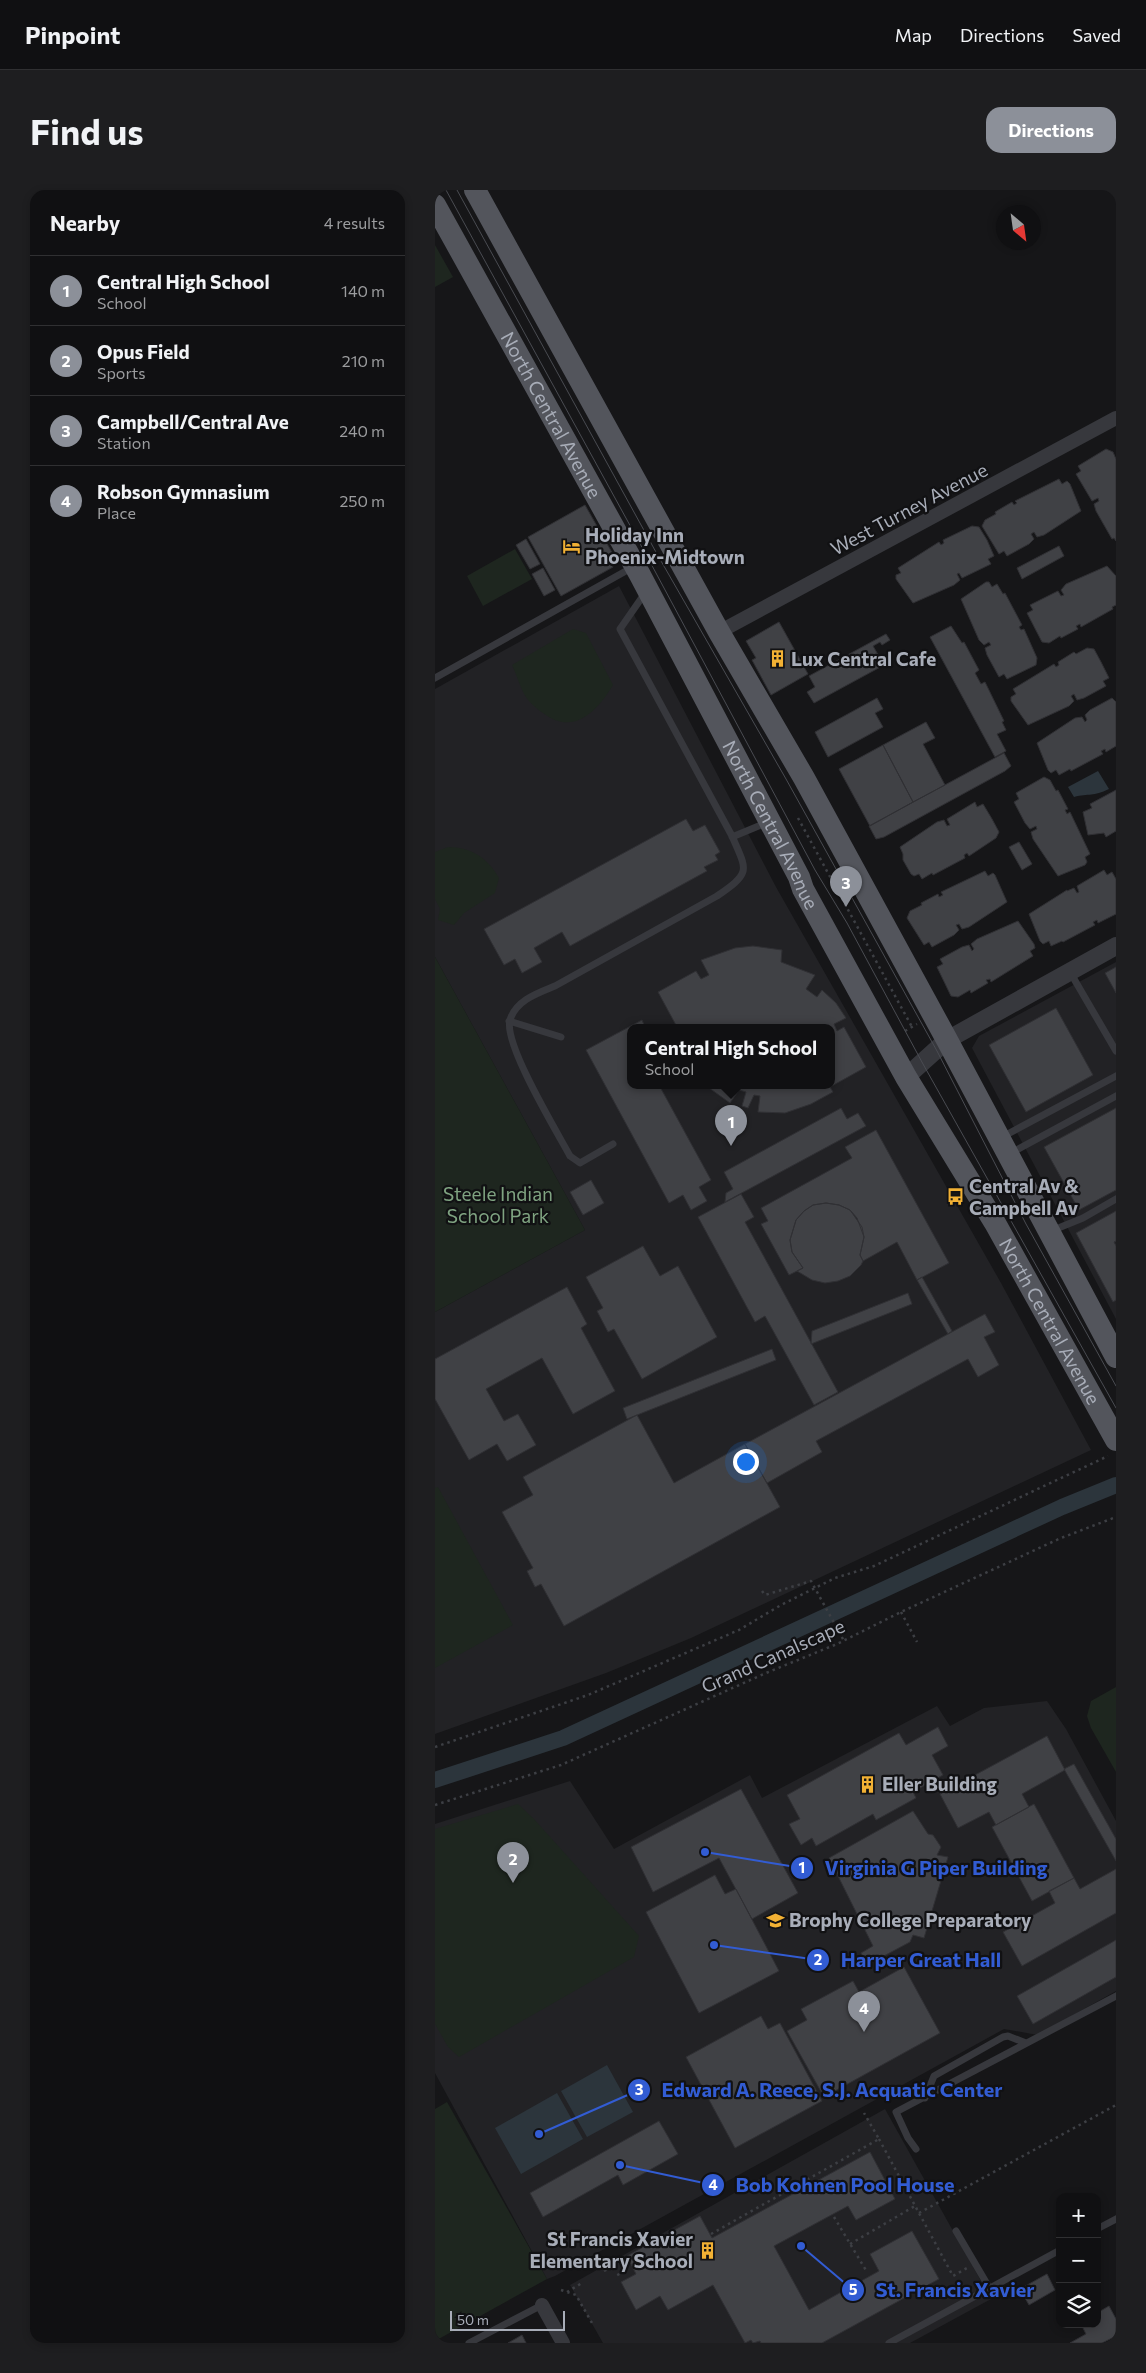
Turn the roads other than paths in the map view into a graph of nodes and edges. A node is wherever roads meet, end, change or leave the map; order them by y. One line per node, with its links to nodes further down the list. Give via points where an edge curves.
1 (475, 190): 6 (main road)
2 (435, 205): 4 (main road, North Central Avenue)
3 (1116, 418): 6 (street, West Turney Avenue)
4 (635, 566): 5 (main road, North Central Avenue); 7 (lane)
5 (648, 589): 8 (main road, North Central Avenue); 9 (lane, via 620,629)
6 (719, 632): 14 (main road, via 777,730)
7 (435, 678)
8 (770, 821): 9 (lane); 17 (main road, North Central Avenue)
9 (732, 837): 12 (lane, via 745,871 729,888 555,986 531,996 518,1005)
10 (1116, 946): 11 (street)
11 (1069, 971): 14 (street); 15 (lane)
12 (509, 1021): 13 (lane); 19 (lane, via 518,1060 570,1156 580,1163)
13 (561, 1037)
14 (947, 1040): 17 (street); 20 (main road)
15 (1116, 1051)
16 (1116, 1076): 20 (lane)
17 (905, 1077): 25 (main road, North Central Avenue, via 995,1223)
18 (1116, 1096): 20 (lane)
19 (613, 1144)
20 (1004, 1146): 22 (main road)
21 (1116, 1199): 22 (lane)
22 (1049, 1232): 23 (main road)
23 (1110, 1331): 24 (main road)
24 (1116, 1358)
25 (1114, 1447)
26 (1116, 1996): 27 (lane)
27 (1025, 2043): 28 (lane); 28 (lane, via 1003,2037 934,2076)
28 (925, 2098): 29 (lane, via 896,2112)
29 (916, 2148)
30 (1116, 2219): 31 (lane)
31 (1101, 2227)
32 (956, 2231): 34 (lane)
33 (1056, 2252): 34 (lane)
34 (990, 2289): 38 (lane)
35 (542, 2305): 36 (lane); 37 (street)
36 (469, 2343)
37 (563, 2343)
38 (889, 2343)

